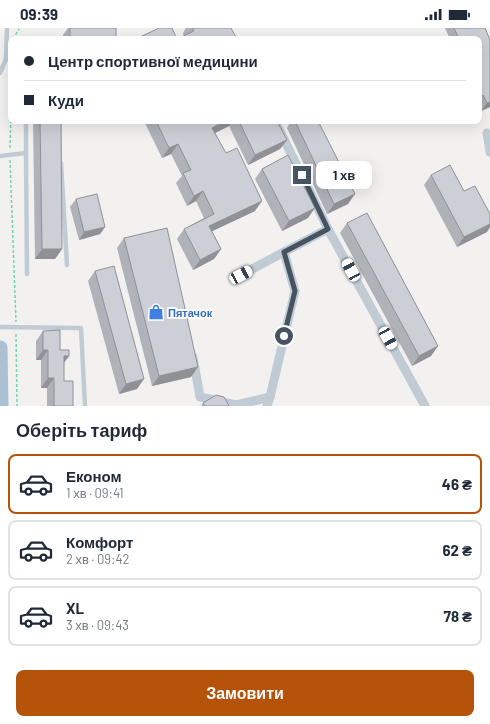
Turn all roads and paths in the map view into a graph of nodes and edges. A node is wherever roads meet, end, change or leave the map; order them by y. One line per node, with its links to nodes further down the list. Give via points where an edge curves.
1 (7, 28): 2 (lane, via 6,59)
2 (0, 73)
3 (11, 124): 9 (path)
4 (26, 124): 8 (lane)
5 (276, 124): 12 (street)
6 (487, 133): 7 (street)
7 (490, 152)
8 (26, 153): 9 (lane); 15 (lane)
9 (10, 155): 10 (lane); 18 (path)
10 (0, 156)
11 (61, 159): 14 (lane)
12 (328, 229): 13 (street); 26 (street)
13 (284, 252): 16 (street); 21 (street, via 295,291)
14 (67, 265)
15 (27, 274)
16 (241, 275)
17 (0, 327): 18 (lane)
18 (16, 327): 23 (path); 24 (lane, via 81,328)
19 (190, 344): 21 (street, via 200,398 236,405)
20 (0, 348): 22 (main road)
21 (270, 396): 25 (street)
22 (1, 406)
23 (17, 406)
24 (85, 406)
25 (267, 406)
26 (425, 406)

